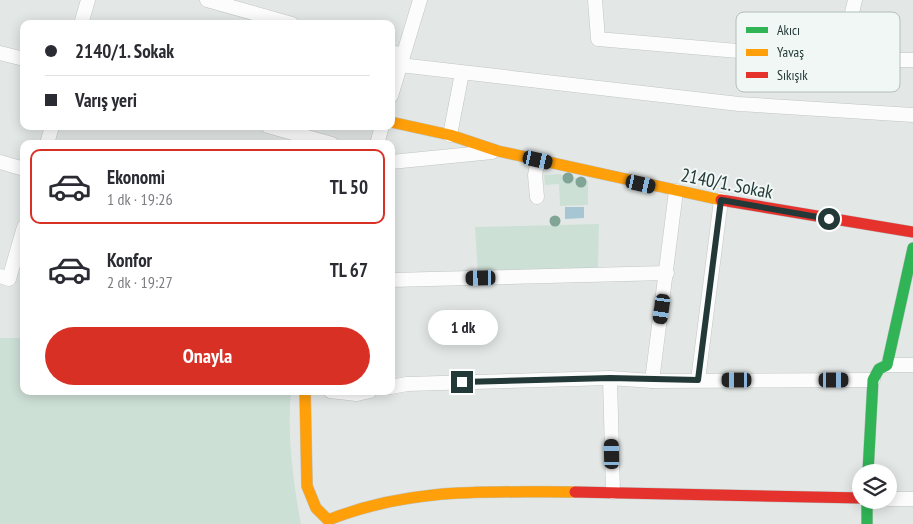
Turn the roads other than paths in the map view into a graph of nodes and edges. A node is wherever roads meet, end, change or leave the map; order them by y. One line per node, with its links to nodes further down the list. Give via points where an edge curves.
1 (88, 0): 5 (street)
2 (207, 0): 6 (street)
3 (420, 0): 9 (street)
4 (595, 0): 7 (street, via 598,39)
5 (83, 20)
6 (278, 20)
7 (736, 51)
8 (0, 53): 10 (street)
9 (398, 57): 13 (street); 14 (street)
10 (20, 58)
11 (900, 60): 12 (street)
12 (913, 60)
13 (462, 73): 15 (street, via 739,104); 18 (street)
14 (395, 74)
15 (913, 115)
16 (395, 123): 18 (street, 2140/1. Sokak)
17 (282, 130): 19 (street)
18 (450, 135): 20 (street, 2140/1. Sokak)
19 (318, 140)
20 (498, 151): 21 (street, 2140/1. Sokak); 23 (street)
21 (538, 160): 25 (street, 2140/1. Sokak); 26 (street, via 535,175)
22 (0, 162): 24 (street)
23 (395, 162)
24 (20, 167)
25 (676, 191): 27 (street, 2140/1. Sokak); 31 (street)
26 (537, 198)
27 (721, 200): 28 (street, 2140/1. Sokak); 37 (street)
28 (913, 232)
29 (20, 241): 32 (street, via 9,278)
30 (913, 248): 34 (street)
31 (667, 273): 33 (street); 39 (street)
32 (0, 276)
33 (395, 280)
34 (887, 365): 35 (street); 38 (street, via 879,368)
35 (913, 366)
36 (610, 378): 39 (street); 40 (street); 43 (street)
37 (698, 380): 38 (street); 39 (street)
38 (874, 380): 42 (street)
39 (652, 381)
40 (395, 386)
41 (305, 395): 48 (street, via 308,486 316,508)
42 (869, 464)
43 (613, 492): 44 (street); 48 (street, via 435,492 350,510)
44 (852, 498)
45 (897, 499): 46 (street)
46 (913, 499)
47 (866, 509): 49 (street)
48 (328, 522)
49 (866, 524)

